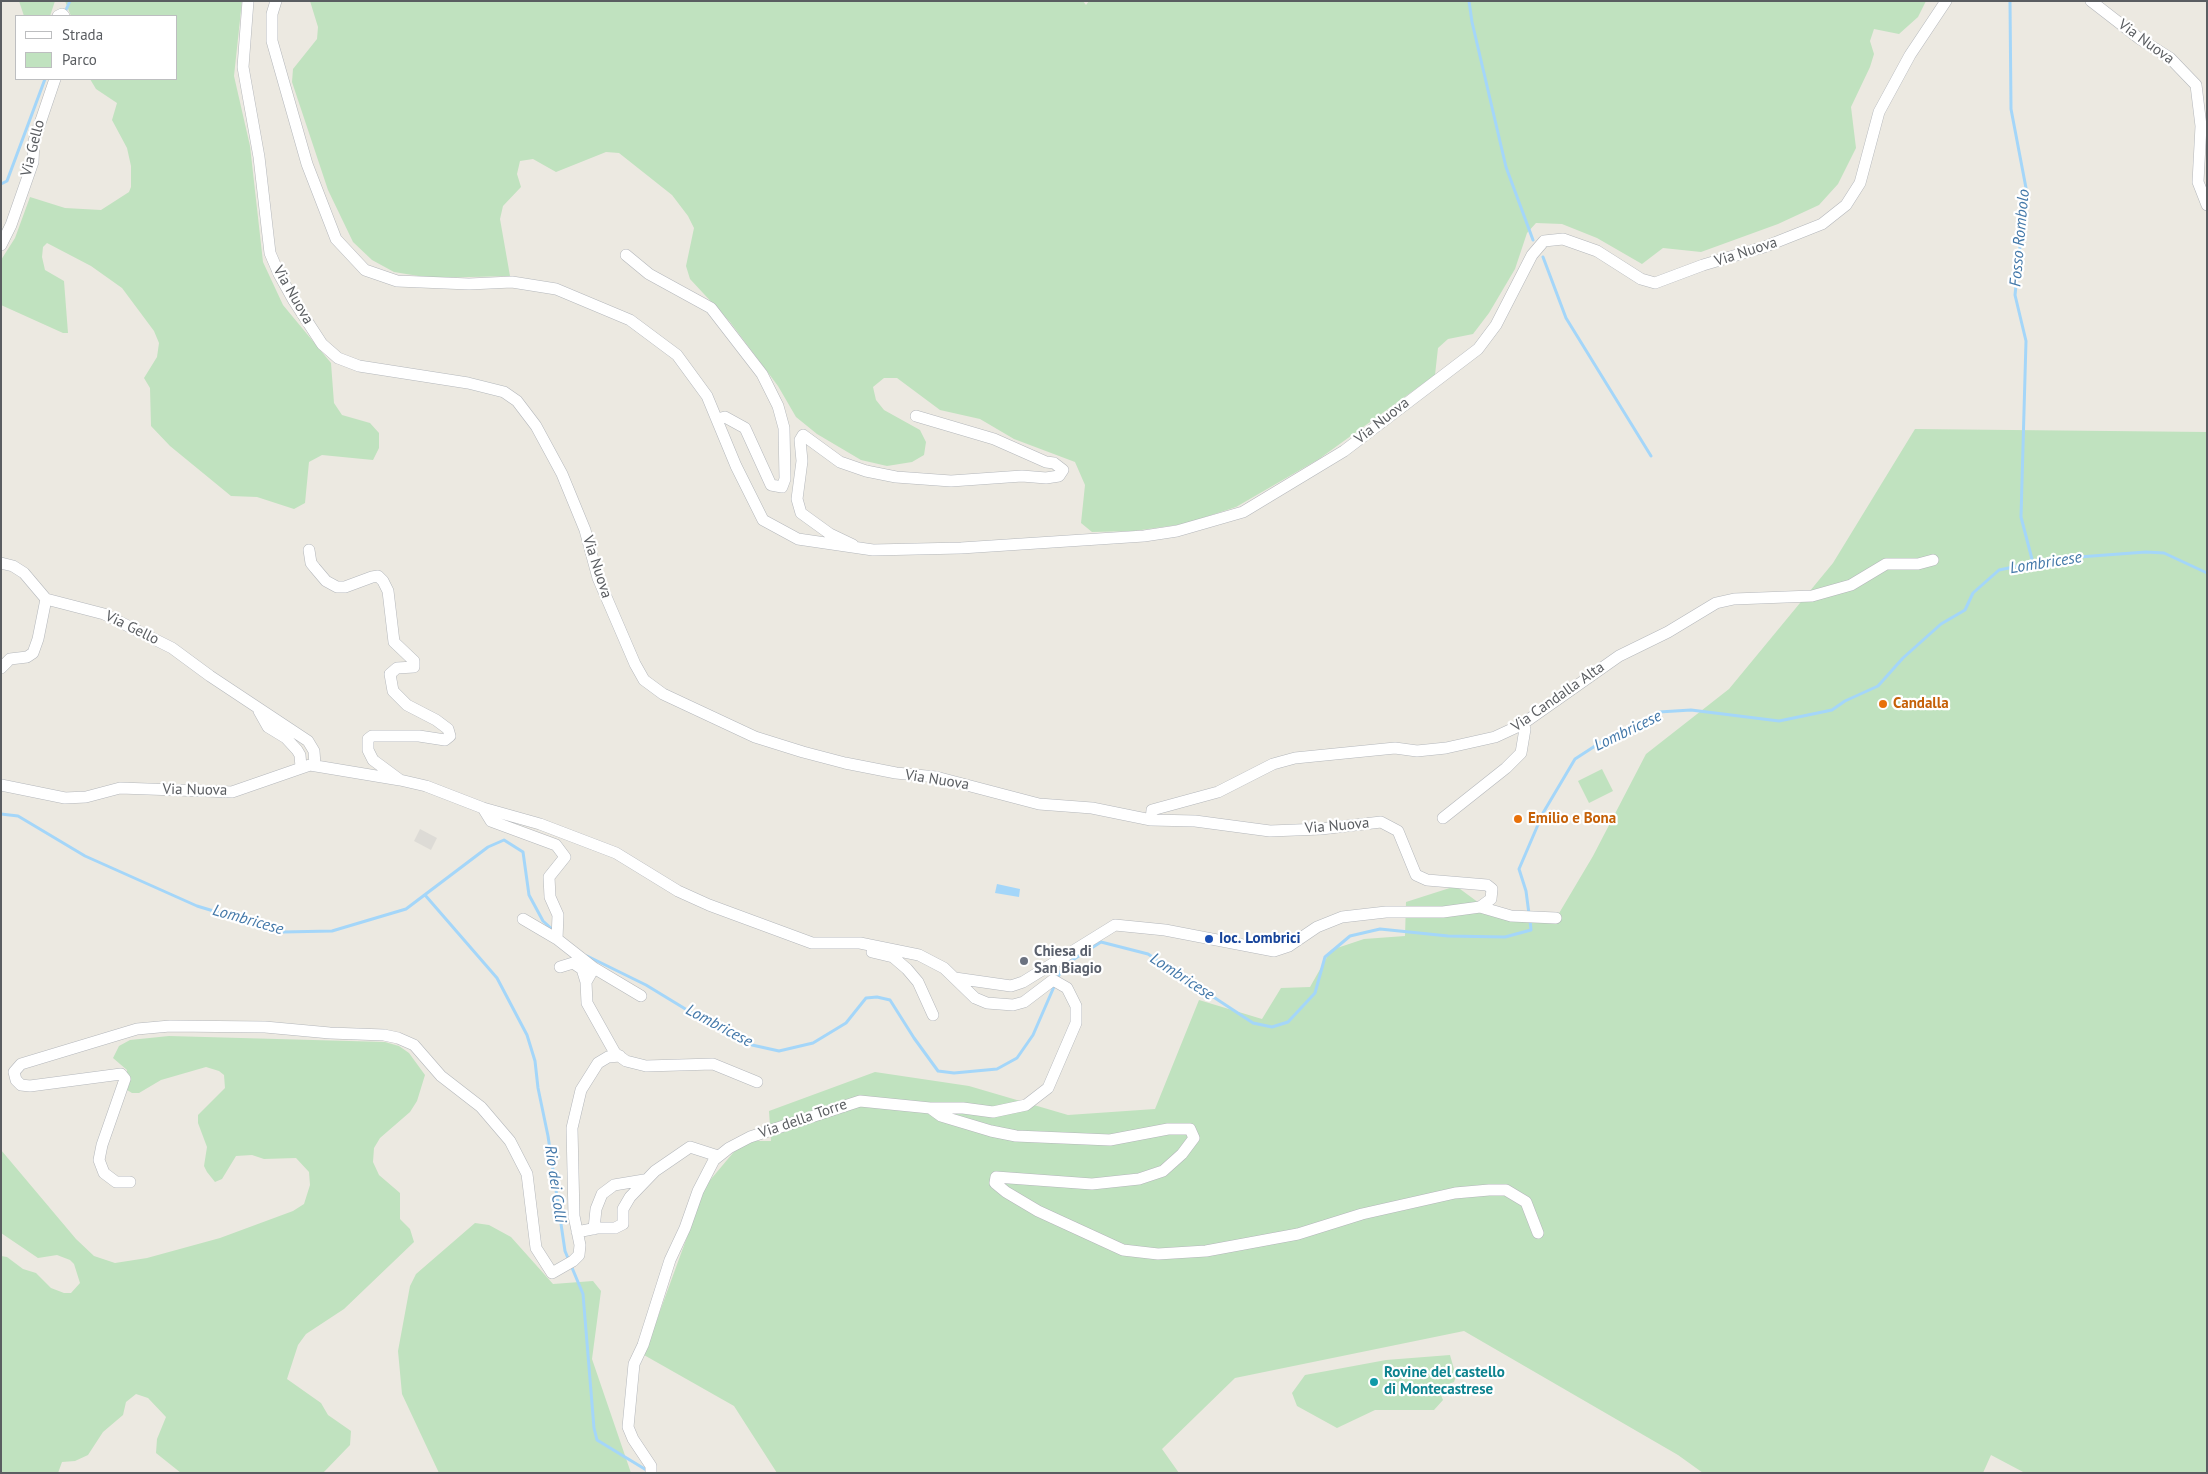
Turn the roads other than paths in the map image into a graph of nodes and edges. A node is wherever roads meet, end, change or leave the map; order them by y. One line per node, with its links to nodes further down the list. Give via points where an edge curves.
1 (248, 1): 25 (street, Via Nuova, via 243,67 260,157 270,253 294,301 322,344 338,358 359,366 504,392 517,400 536,426 562,474 585,530 598,578 644,680 663,694 754,737 819,756 896,773 936,777 1039,804 1092,808)
2 (276, 1): 10 (street, Via Nuova, via 272,14 272,40 277,64 307,164 336,240 348,255 364,270 397,281 512,282 556,289 630,320 676,355 707,396)
3 (1946, 1): 12 (street, Via Nuova, via 1910,55 1879,112 1860,183 1846,205 1822,224 1655,284 1597,251 1563,239 1544,241 1532,255 1496,325 1478,349 1344,451 1243,512 1177,531 1144,536 960,548)
4 (2091, 1): 6 (street, Via Nuova, via 2170,58 2196,85 2201,126 2198,182)
5 (55, 80): 7 (street, Via Gello, via 34,140 32,162)
6 (2207, 206)
7 (1, 245)
8 (626, 255): 10 (street, via 649,274 711,308 762,374 778,406 784,428 785,479 782,486 771,486 745,428 725,417)
9 (916, 416): 12 (street, via 994,439 1046,462 1054,462 1064,470 1059,476 1046,478 1022,476 951,481 896,477 840,462 803,434 797,499 801,514 830,534)
10 (717, 419): 12 (street, Via Nuova, via 763,520 798,539)
11 (309, 550): 21 (street, via 311,563 326,581 337,587 378,576 383,581 388,592 394,642 414,661 414,667 397,668 390,674 393,692 407,705 448,729 450,736 445,740 419,736 372,736 368,739 368,750 373,760)
12 (864, 550)
13 (1933, 560): 18 (street, Via Candalla Alta, via 1918,564 1886,564 1851,586 1812,596 1734,599 1716,603 1619,656)
14 (1, 563): 15 (street, via 24,573)
15 (46, 599): 16 (street, via 33,652 27,657 10,659); 17 (street, Via Gello, via 104,614 132,627 172,648)
16 (1, 668)
17 (258, 709): 19 (street, Via Gello, via 308,741 314,751); 20 (street, Via Gello, via 268,727 286,738 297,750)
18 (1521, 725): 24 (street, via 1525,729 1521,753); 25 (street, Via Candalla Alta, via 1496,737 1446,748 1395,748 1295,758 1273,764 1218,792 1152,810)
19 (315, 765): 20 (street, Via Nuova); 21 (street, Via Nuova)
20 (301, 767): 22 (street, Via Nuova, via 232,792 120,788 86,797 65,798)
21 (400, 780): 23 (street, Via Nuova, via 426,786)
22 (1, 785)
23 (483, 808): 29 (street, via 491,821 556,845 565,857 549,878 550,897 558,915); 30 (street, Via Nuova, via 540,824 616,854 678,891 812,943)
24 (1443, 818)
25 (1151, 820): 26 (street, Via Nuova, via 1195,821 1270,831 1381,822 1398,831 1416,875 1427,880 1487,885 1492,889 1491,899)
26 (1480, 907): 27 (street, via 1511,916); 33 (street, Via Nuova, via 1342,918 1317,927 1289,946 1274,951 1165,930 1115,925 1023,982 1011,986)
27 (1556, 918)
28 (523, 919): 29 (street)
29 (557, 939): 32 (street)
30 (860, 943): 33 (street, Via Nuova, via 918,955 944,968); 36 (street, via 872,952 893,957 907,969 918,982)
31 (560, 967): 34 (street, via 573,963 582,969)
32 (594, 968): 34 (street); 35 (street)
33 (955, 978): 39 (street, Via della Torre, via 975,998 997,1005 1024,1002 1053,980 1067,988 1076,1006 1076,1023 1048,1088 1026,1105 992,1112)
34 (586, 982): 37 (street, via 587,1003 592,1014)
35 (642, 996)
36 (933, 1015)
37 (620, 1056): 38 (street, via 626,1061 646,1066 713,1064); 44 (street, via 608,1057 598,1063 580,1090 574,1114 574,1216)
38 (757, 1082)
39 (930, 1108): 40 (street, Via della Torre, via 860,1100 750,1137); 45 (street, via 940,1116 1016,1136 1110,1140 1168,1129 1190,1129 1194,1138 1182,1154 1162,1171 1139,1178 1092,1184 996,1177 995,1183 1030,1207 1123,1250 1158,1254 1206,1251 1298,1234 1362,1214 1455,1193 1489,1190 1506,1190 1526,1202)
40 (718, 1156): 41 (street, via 690,1147); 46 (street, Via della Torre, via 698,1191 670,1260 634,1364 628,1427)
41 (644, 1180): 43 (street, via 623,1209 623,1224 615,1228); 43 (street, via 614,1185 602,1194 596,1209)
42 (130, 1182): 44 (street, via 116,1182 104,1172 99,1160 125,1079 121,1074 30,1086 21,1085 16,1080 14,1072 21,1064 137,1030 170,1026 265,1027 384,1035 414,1044 441,1076 481,1107 510,1141 527,1174 536,1248 552,1273 579,1255)
43 (594, 1229): 44 (street)
44 (577, 1232)
45 (1538, 1233)
46 (651, 1469)

